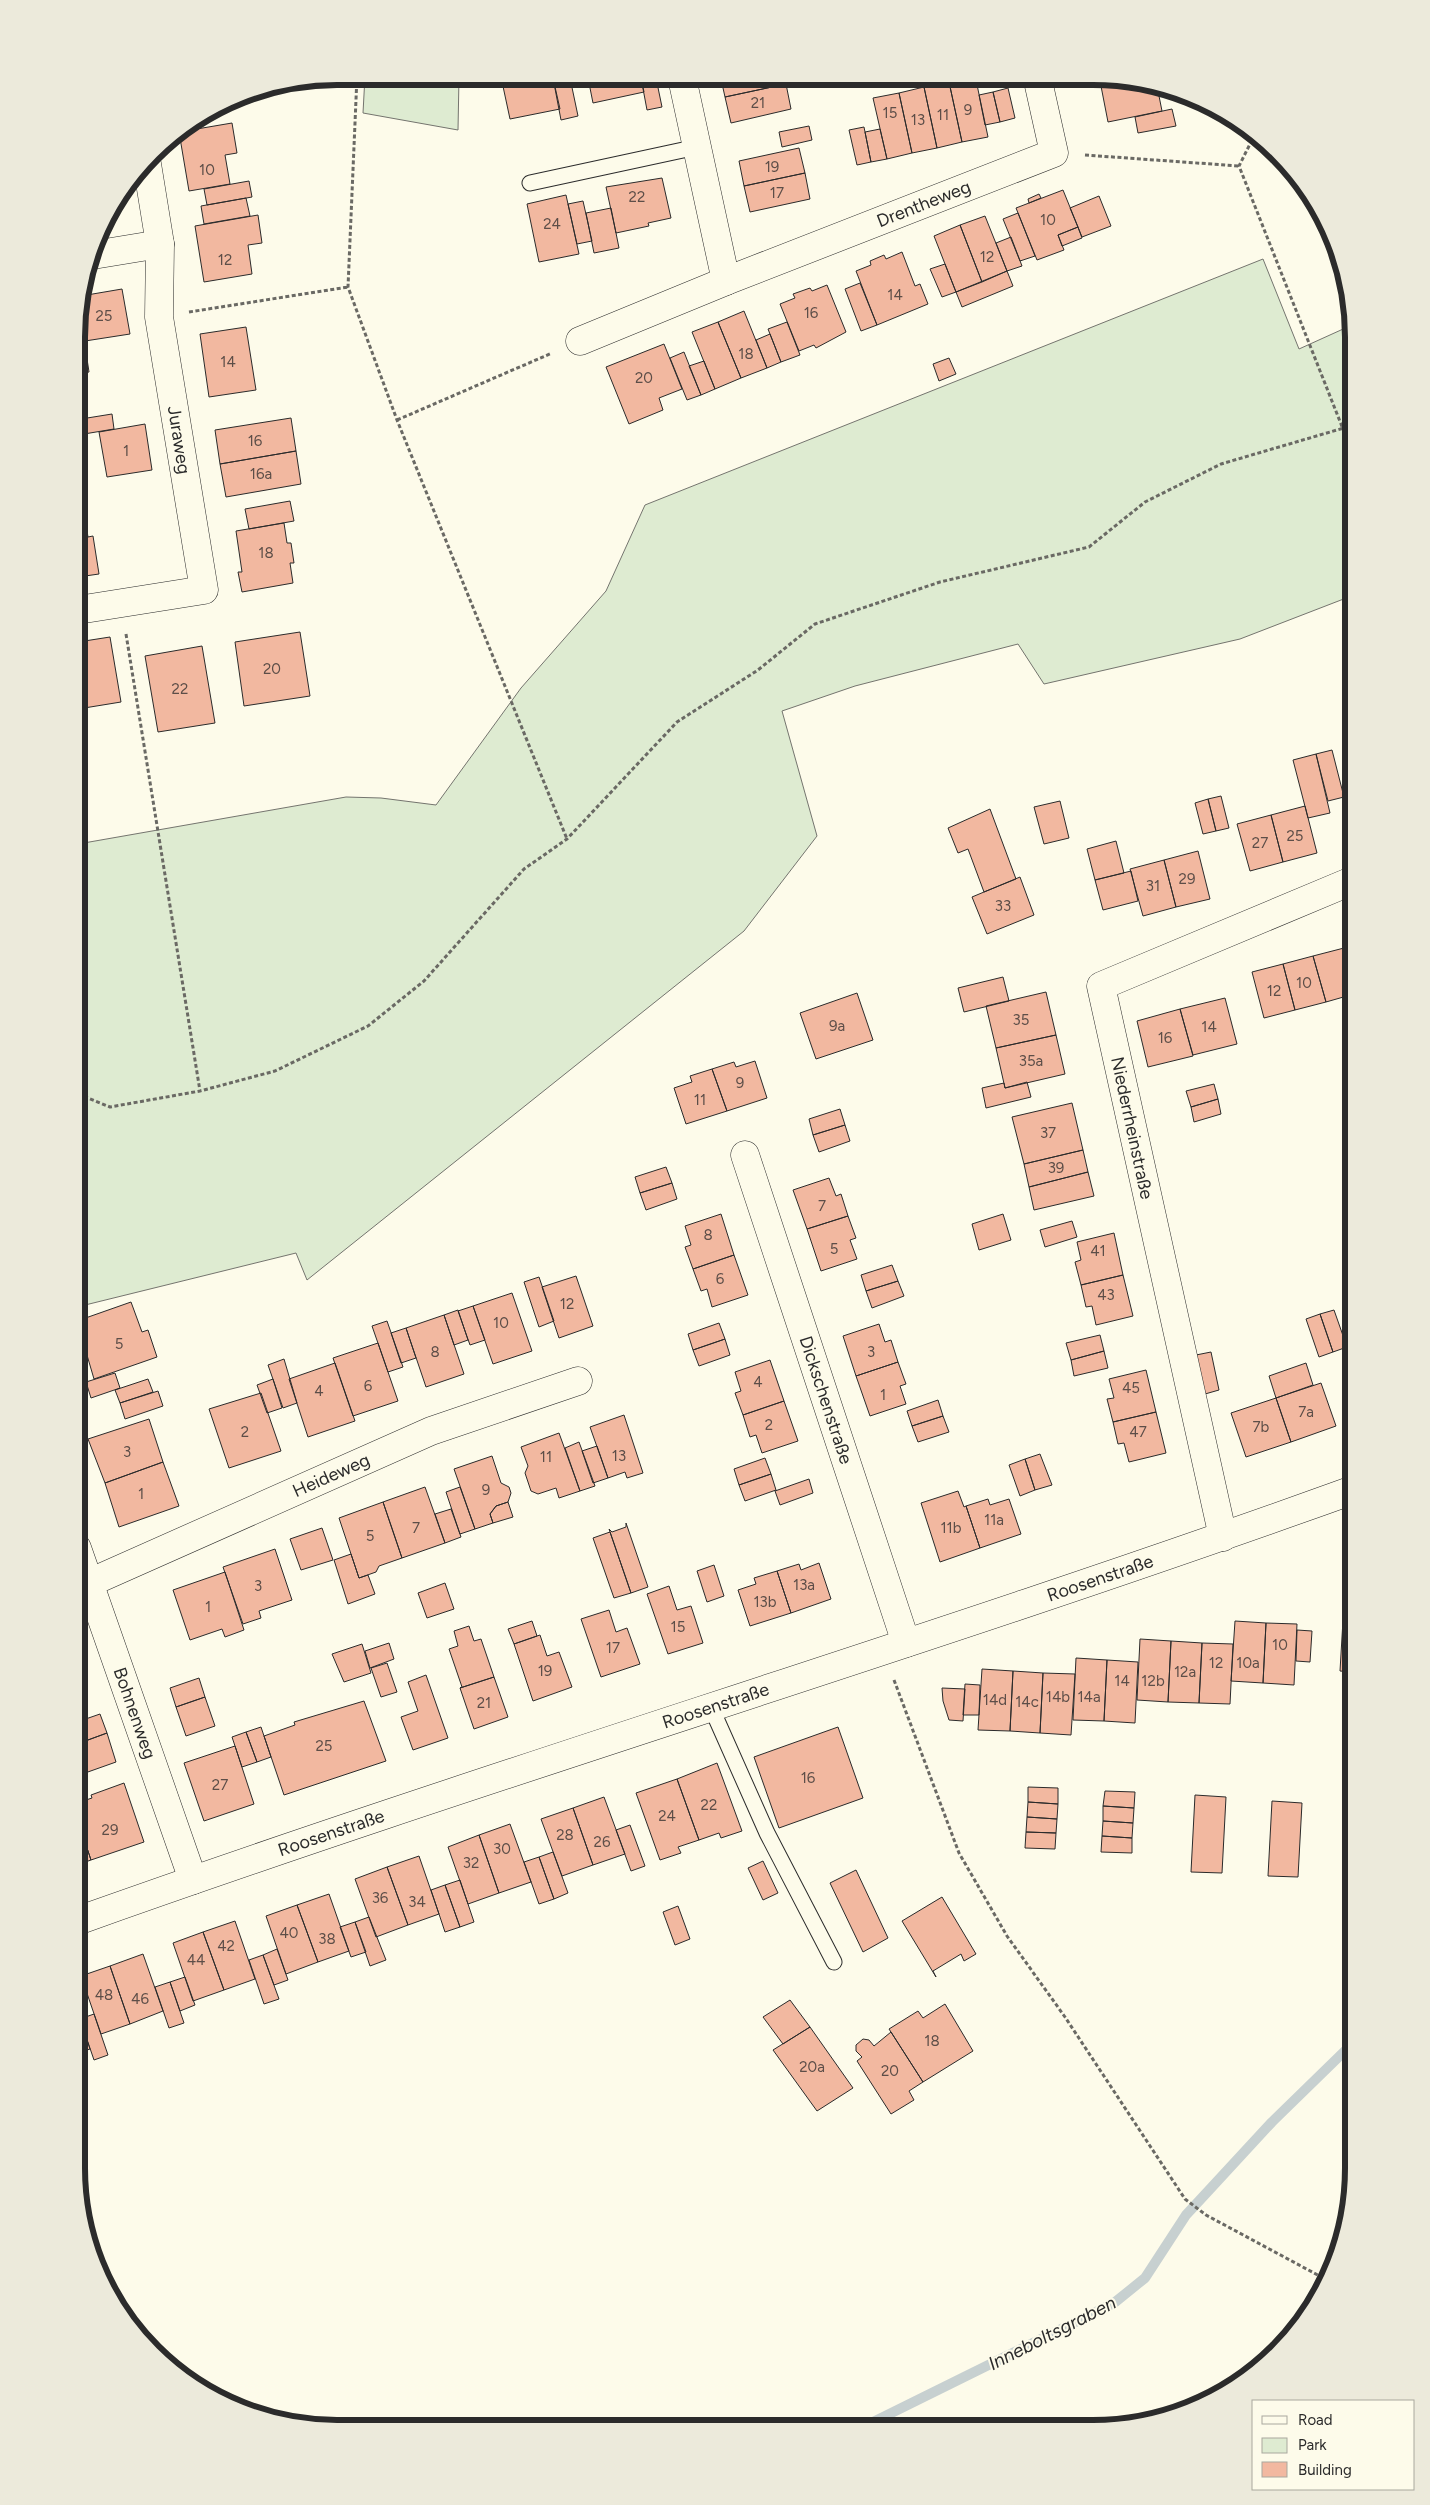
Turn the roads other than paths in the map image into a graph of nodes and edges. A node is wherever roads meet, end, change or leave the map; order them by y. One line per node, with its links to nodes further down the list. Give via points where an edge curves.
1 (684, 85): 3 (street)
2 (1039, 85): 8 (street, Drentheweg, via 1054,153)
3 (697, 147): 5 (lane); 8 (street)
4 (148, 171): 6 (street, Juraweg)
5 (530, 183)
6 (160, 244): 7 (street); 10 (street, Juraweg, via 159,317 204,590)
7 (99, 254)
8 (726, 281): 9 (street, Drentheweg)
9 (580, 341)
10 (85, 609)
11 (1345, 884): 15 (street, Niederrheinstraße, via 1101,986)
12 (745, 1156): 18 (street, Dickschenstraße)
13 (578, 1380): 17 (street, Heideweg, via 431,1431)
14 (1345, 1493): 15 (street, Roosenstraße)
15 (1222, 1537): 18 (street, Roosenstraße)
16 (85, 1587): 17 (street, Bohnenweg)
17 (88, 1601): 20 (street, Bohnenweg)
18 (895, 1648): 19 (street, Roosenstraße)
19 (711, 1707): 20 (street, Roosenstraße); 22 (lane, via 767,1833)
20 (192, 1880): 21 (street, Roosenstraße)
21 (85, 1918)
22 (834, 1962)

